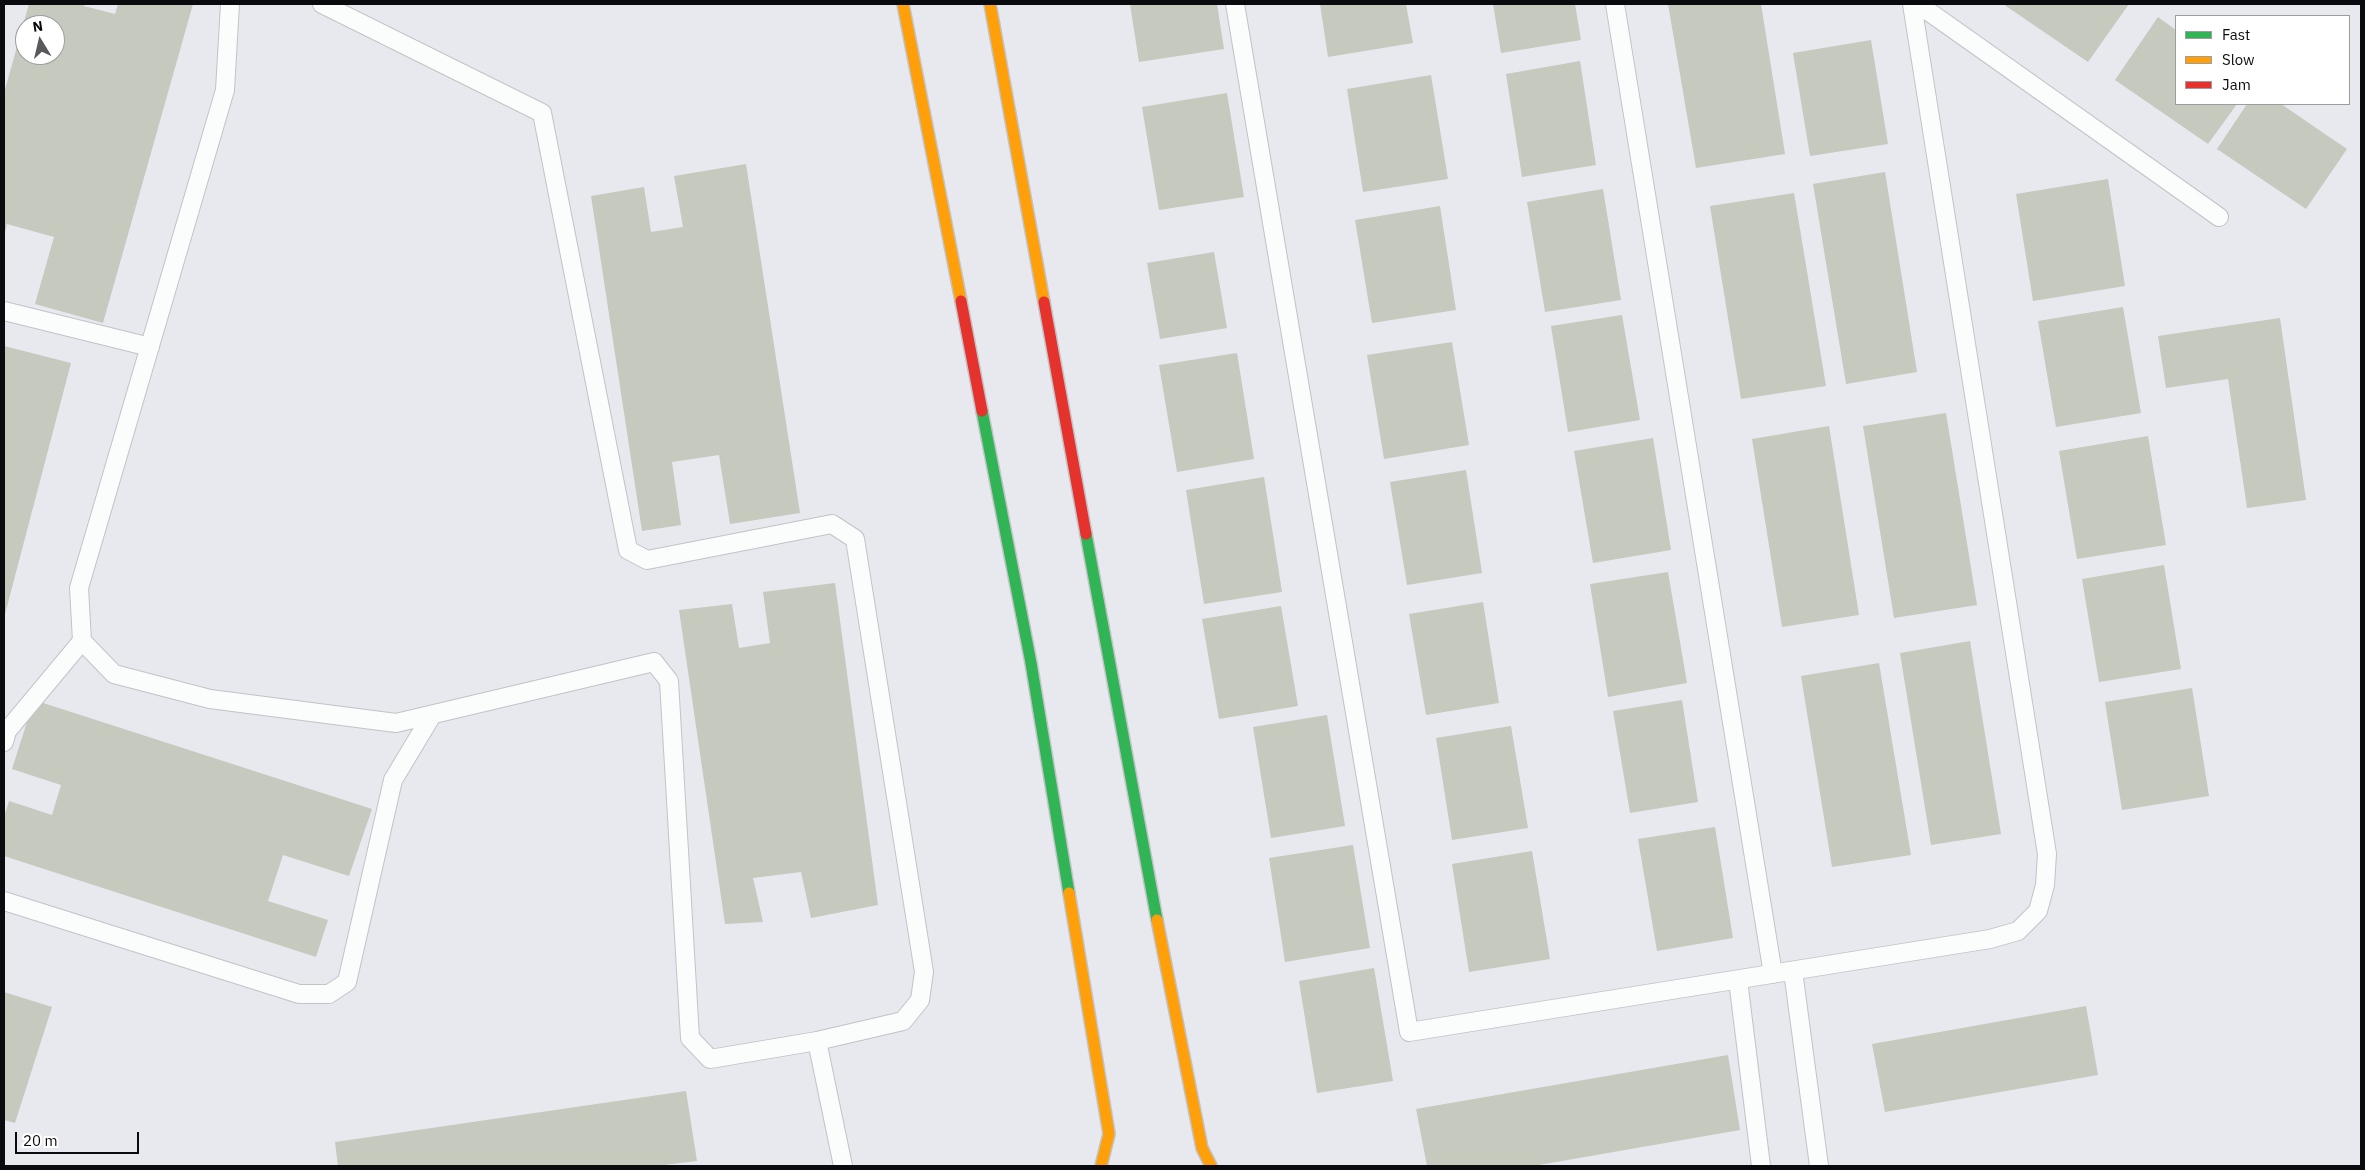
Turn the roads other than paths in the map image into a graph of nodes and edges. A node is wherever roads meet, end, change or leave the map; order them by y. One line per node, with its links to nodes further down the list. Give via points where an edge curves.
1 (230, 4): 11 (lane, via 225,90)
2 (322, 4): 19 (lane, via 542,113 628,550 647,560 832,524 855,539 924,972 920,1000 903,1021)
3 (903, 4): 21 (street, via 1031,663 1108,1134)
4 (990, 4): 22 (street, via 1141,837 1202,1148)
5 (1235, 4): 18 (lane, via 1409,1032)
6 (1615, 4): 17 (lane)
7 (1912, 4): 16 (lane, via 2047,854 2045,886 2038,911 2018,931 1990,939)
8 (1918, 4): 9 (lane)
9 (2219, 217)
10 (4, 311): 11 (lane)
11 (150, 347): 12 (lane, via 79,588)
12 (82, 641): 13 (lane, via 114,674 210,699 396,723); 14 (lane)
13 (432, 715): 15 (lane, via 393,780 347,982 328,994 300,994); 19 (lane, via 654,662 669,682 690,1038 710,1059)
14 (5, 734)
15 (4, 901)
16 (1793, 971): 17 (lane); 24 (lane)
17 (1773, 974): 18 (lane)
18 (1738, 980): 23 (lane)
19 (817, 1041): 20 (lane)
20 (843, 1166)
21 (1101, 1166)
22 (1211, 1166)
23 (1760, 1166)
24 (1819, 1166)

